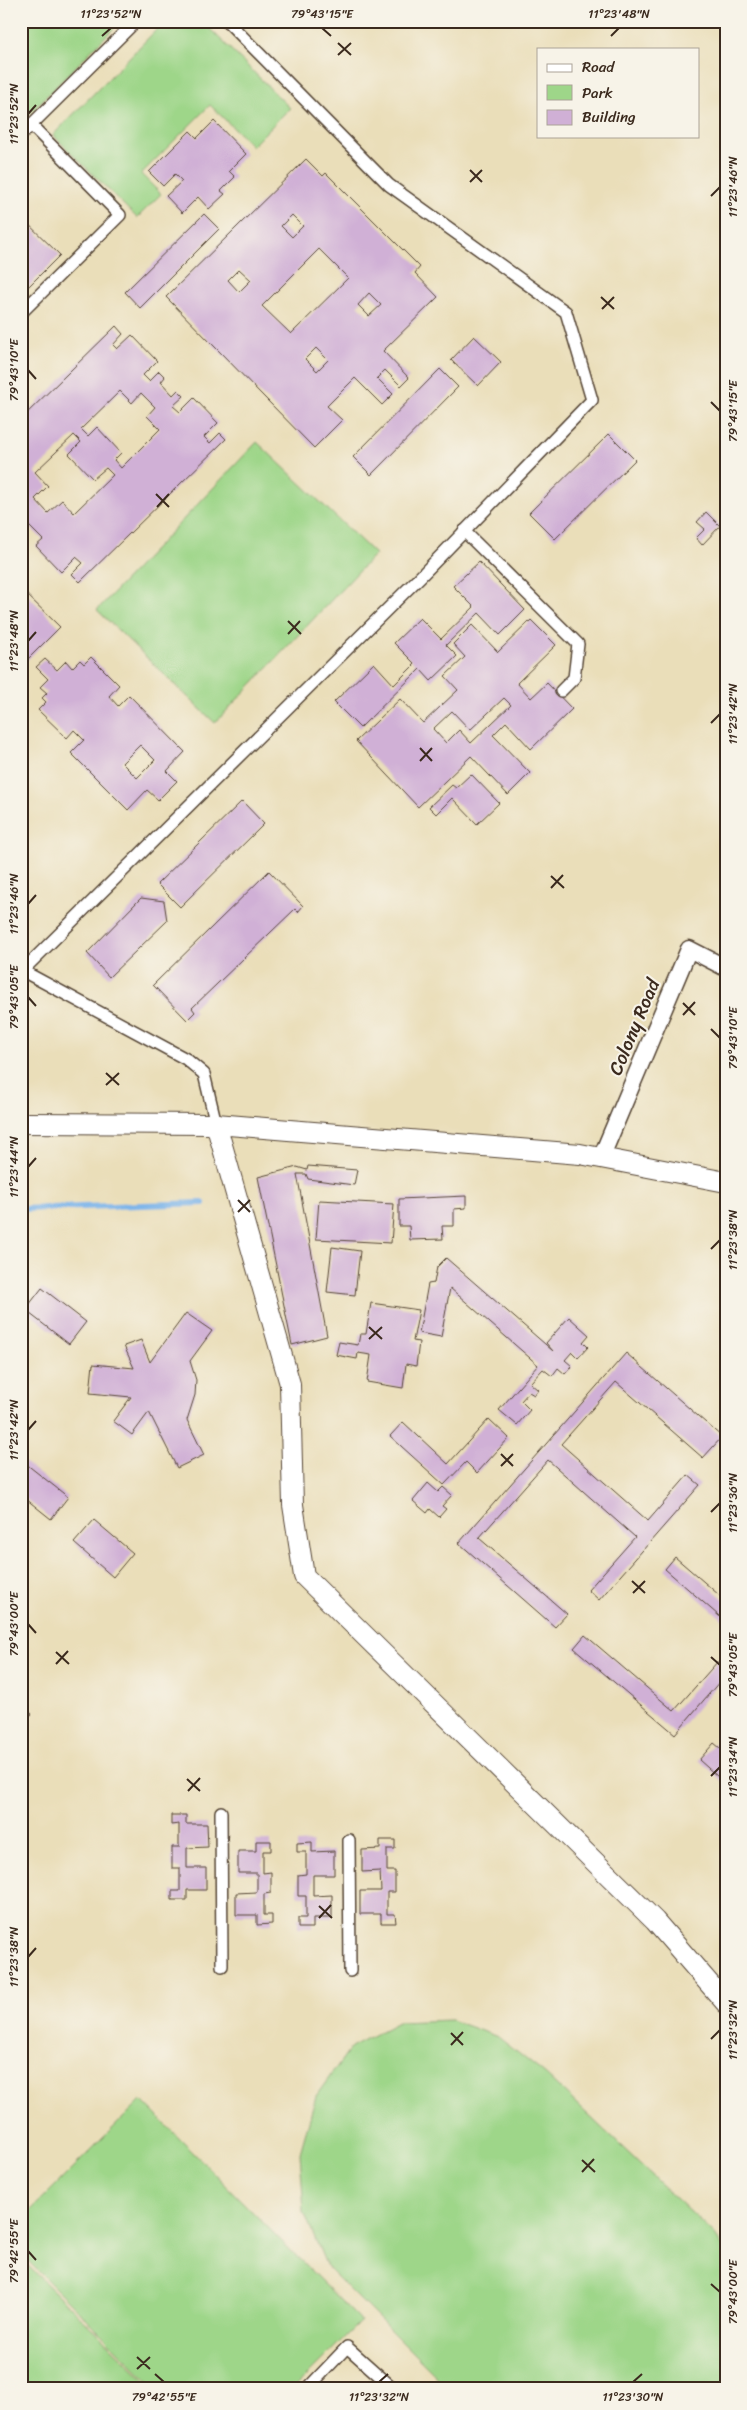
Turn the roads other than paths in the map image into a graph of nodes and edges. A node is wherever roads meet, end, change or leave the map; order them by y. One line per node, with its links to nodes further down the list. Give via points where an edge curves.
1 (136, 21): 3 (street)
2 (227, 21): 6 (street, via 389,185 566,312 592,400)
3 (31, 125): 4 (street); 5 (street, via 120,215)
4 (21, 135)
5 (21, 313)
6 (464, 531): 7 (street, via 578,644 574,678); 9 (street)
7 (560, 691)
8 (726, 968): 12 (street, Colony Road, via 689,949)
9 (22, 970): 11 (street, via 186,1059 204,1074)
10 (21, 1123): 11 (street)
11 (216, 1124): 12 (street); 18 (street, via 290,1384 293,1505 304,1576 655,1921)
12 (601, 1158): 13 (street)
13 (726, 1182)
14 (221, 1812): 16 (street)
15 (349, 1840): 17 (street)
16 (222, 1966)
17 (350, 1971)
18 (726, 2003)
19 (307, 2389): 20 (street, via 347,2347)
20 (394, 2389)

